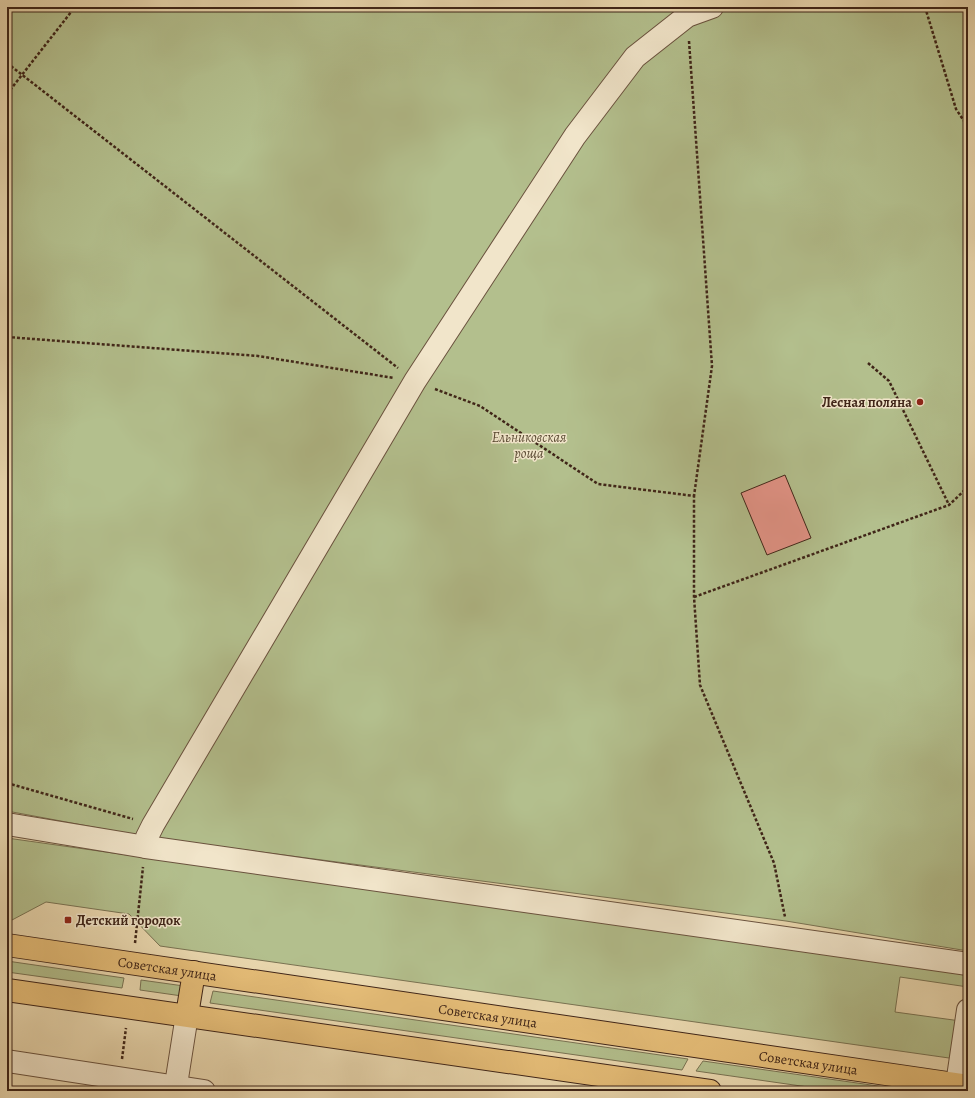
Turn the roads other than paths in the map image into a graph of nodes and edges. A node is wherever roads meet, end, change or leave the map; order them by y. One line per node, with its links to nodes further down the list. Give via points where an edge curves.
1 (712, 7): 3 (street, via 687,16 635,58 575,136 414,381 153,825 147,837)
2 (7, 824): 3 (street)
3 (146, 847): 5 (street)
4 (7, 945): 6 (main road, Советская улица)
5 (968, 964)
6 (194, 972): 9 (main road); 11 (main road, Советская улица)
7 (7, 990): 9 (main road)
8 (968, 1010): 11 (street)
9 (187, 1015): 12 (street); 14 (main road)
10 (7, 1060): 12 (street, via 120,1077)
11 (962, 1085)
12 (176, 1089): 13 (street)
13 (204, 1091)
14 (710, 1091)

